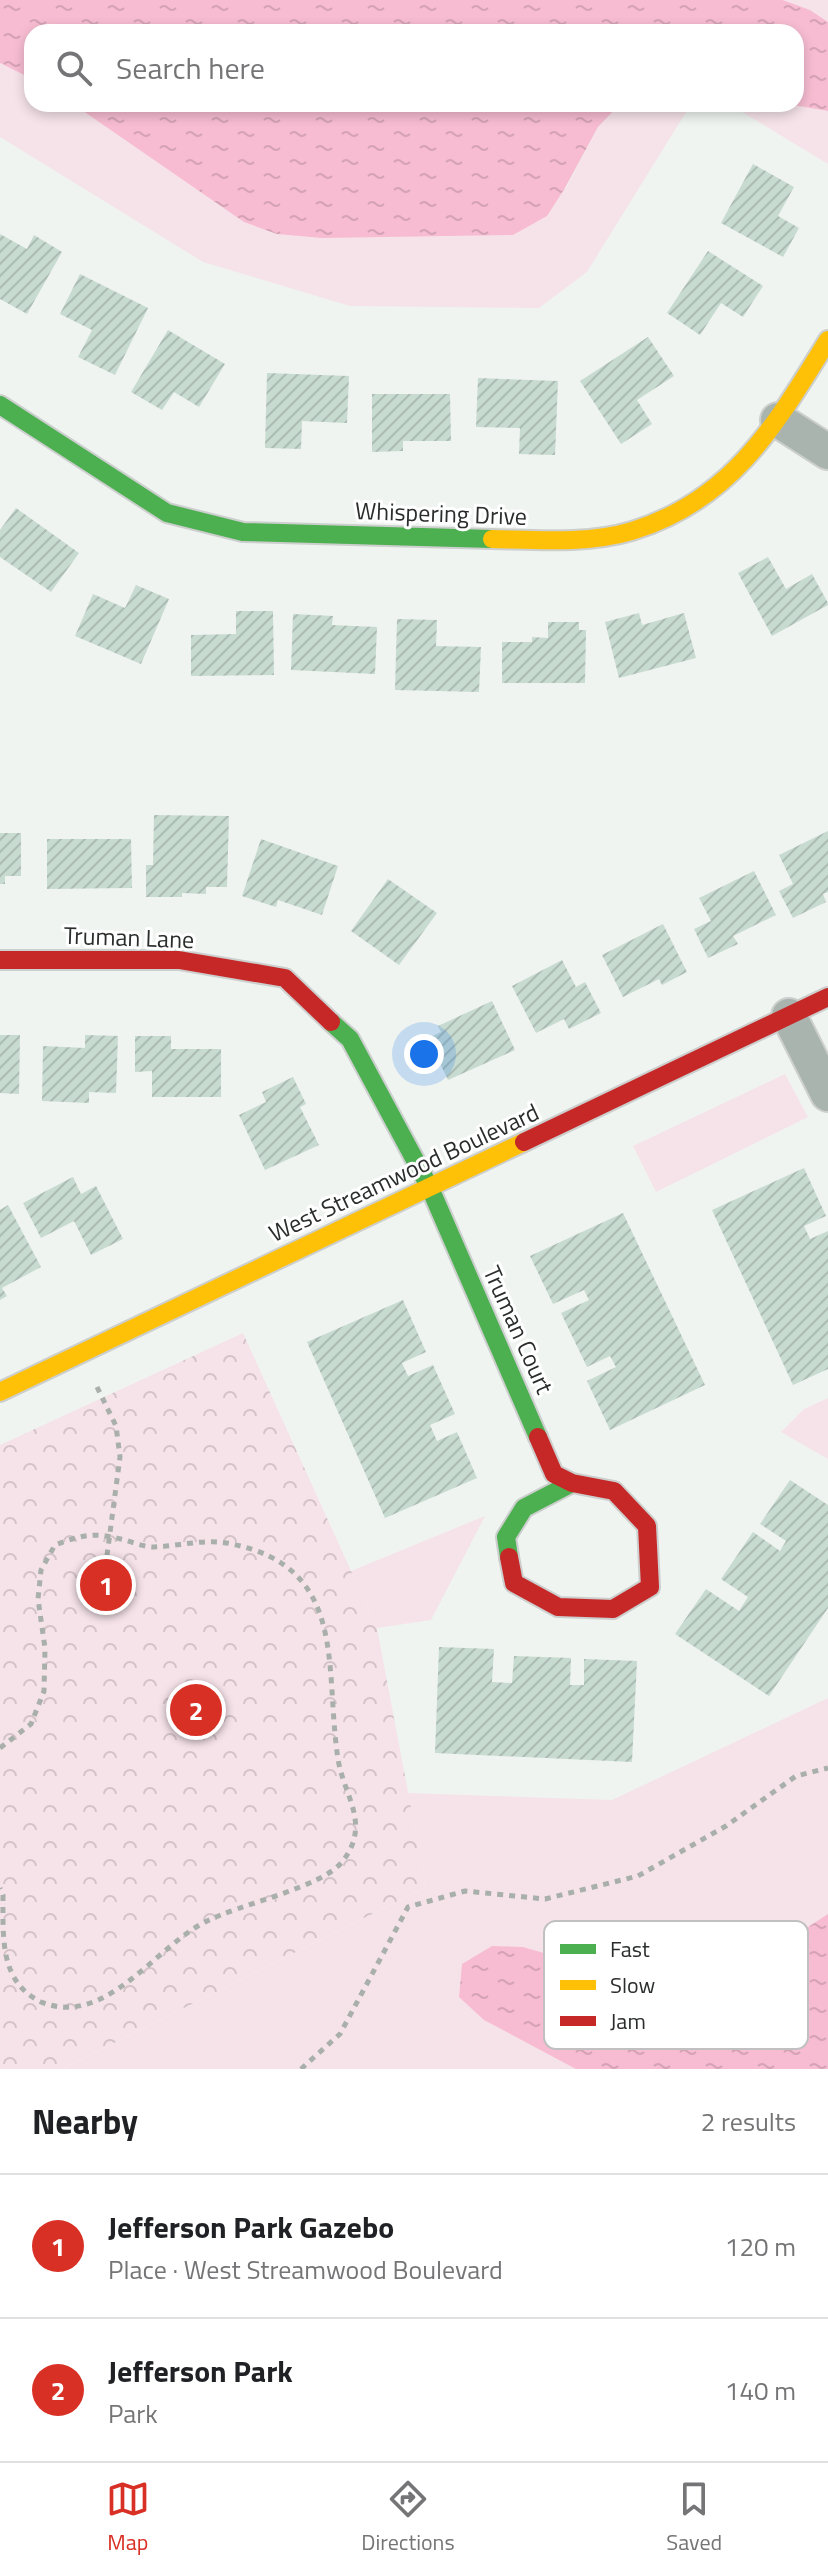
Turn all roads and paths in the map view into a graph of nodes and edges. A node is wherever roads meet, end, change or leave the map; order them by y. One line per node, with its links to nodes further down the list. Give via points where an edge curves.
1 (828, 340): 3 (street, Whispering Drive)
2 (0, 405): 3 (street, Whispering Drive, via 167,513 202,523 243,532 562,541 630,532 677,514 731,476)
3 (778, 420): 4 (street)
4 (828, 452)
5 (0, 960): 9 (street, Truman Lane, via 179,960 285,978 350,1039)
6 (828, 997): 7 (street, West Streamwood Boulevard)
7 (789, 1016): 8 (street); 9 (street, West Streamwood Boulevard)
8 (828, 1094)
9 (430, 1188): 10 (street, West Streamwood Boulevard); 12 (street, Truman Court, via 554,1474)
10 (82, 1353): 11 (street, West Streamwood Boulevard); 13 (path, via 116,1426 120,1457)
11 (0, 1392)
12 (572, 1483): 12 (street, via 524,1508 506,1537 514,1583 558,1607 613,1609 650,1587 647,1526 614,1491)
13 (108, 1536): 14 (path); 15 (path, via 84,1534 55,1545 41,1570 44,1691 31,1724); 17 (path, via 151,1547 231,1543 292,1567 318,1604 327,1638 339,1764 357,1819 352,1844 342,1863 318,1880 228,1910 186,1932 116,1991 84,2007 56,2008 34,2000 7,1976 0,1950)
14 (104, 1578)
15 (0, 1748)
16 (828, 1768): 18 (path, via 796,1776 726,1826 638,1876 545,1899 465,1891 408,1907 340,2034)
17 (0, 1888)
18 (301, 2069)

